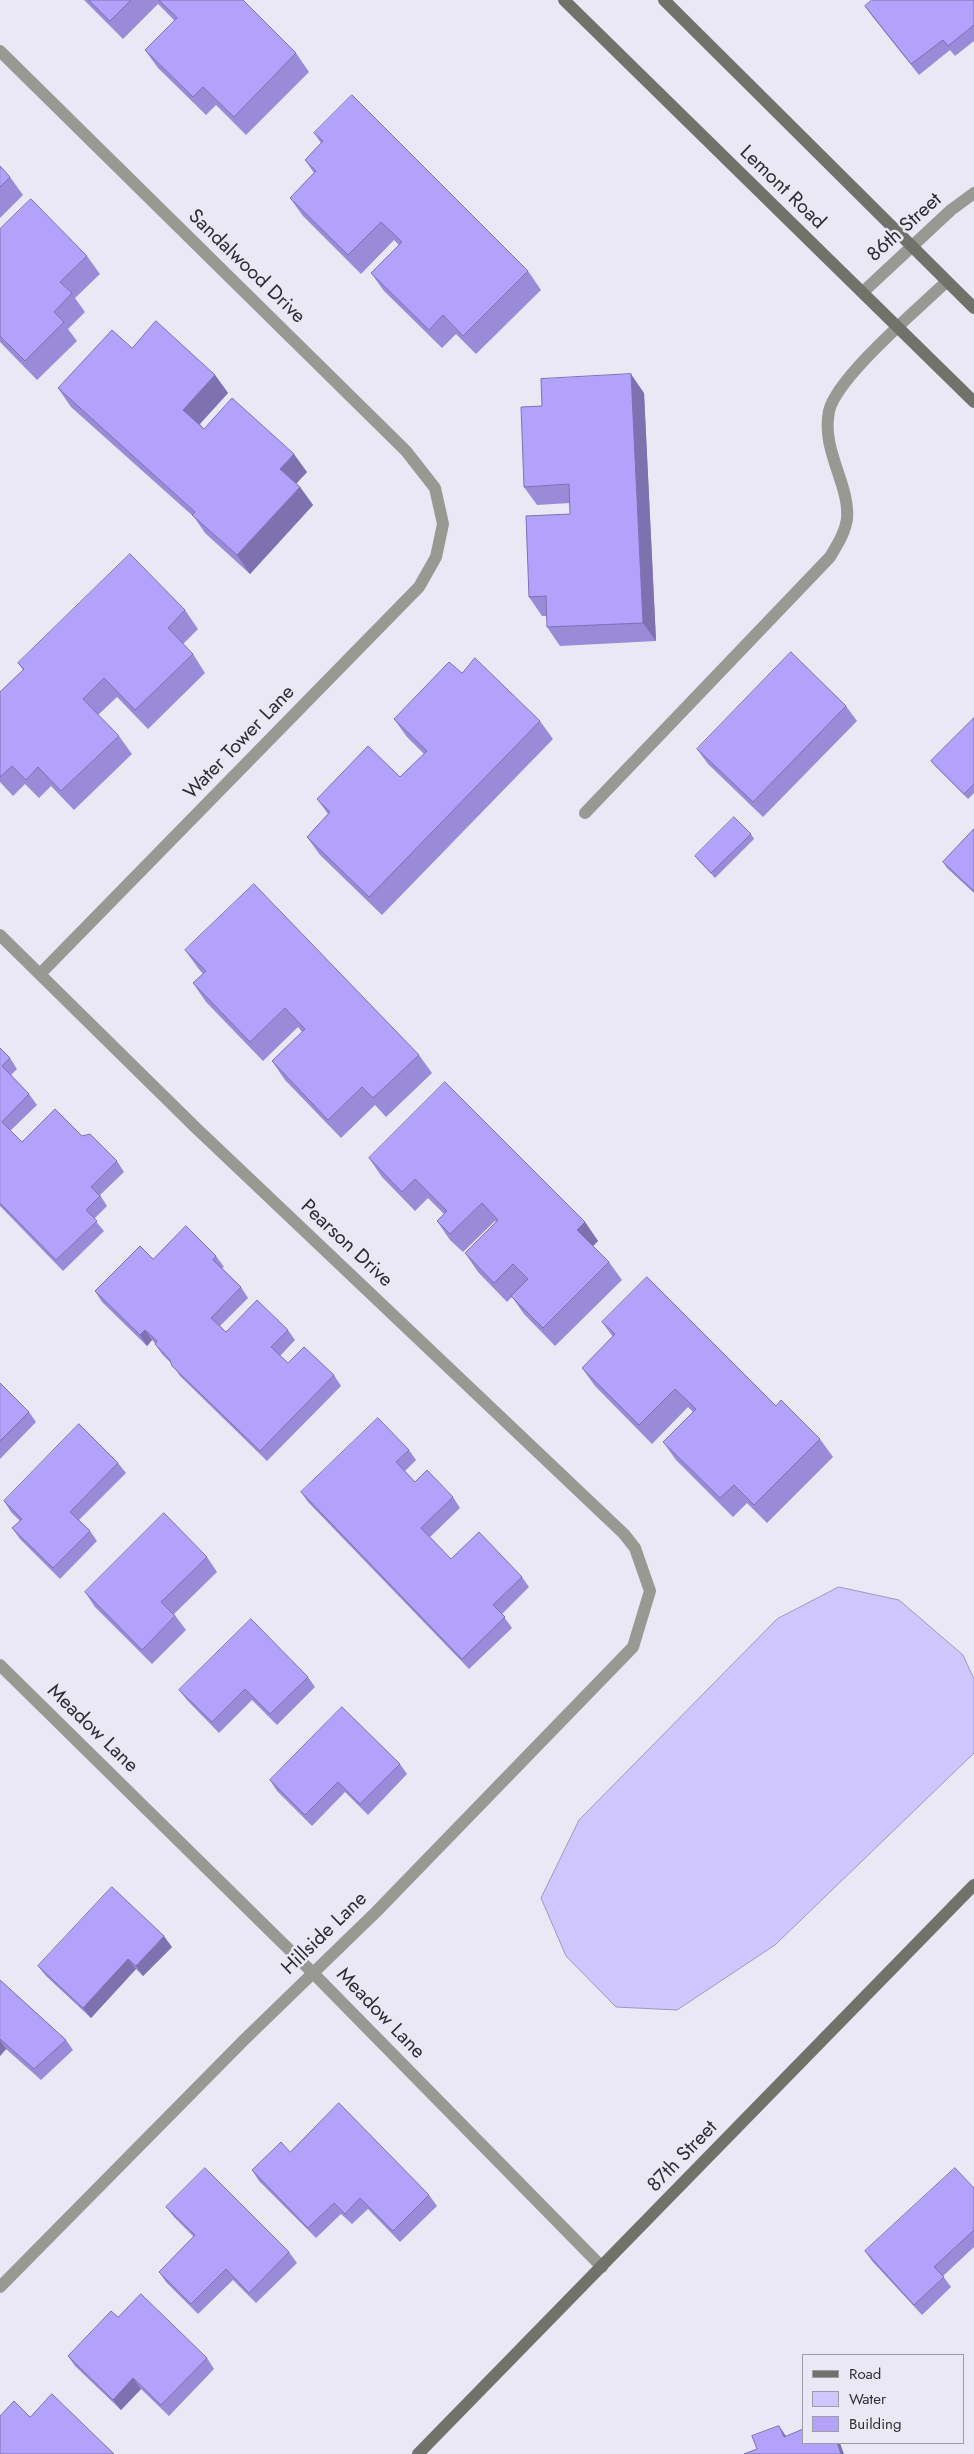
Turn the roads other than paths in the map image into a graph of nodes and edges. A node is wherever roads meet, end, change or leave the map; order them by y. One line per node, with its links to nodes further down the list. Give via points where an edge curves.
1 (564, 0): 7 (main road, Lemont Road)
2 (664, 0): 5 (main road)
3 (0, 51): 11 (street, Sandalwood Drive, via 406,451 435,488)
4 (974, 193): 5 (street, 86th Street)
5 (911, 247): 6 (main road); 7 (street, 86th Street)
6 (946, 282): 8 (main road); 9 (street)
7 (863, 292): 9 (main road, Lemont Road)
8 (974, 308)
9 (899, 328): 10 (main road, Lemont Road); 12 (street, via 851,374 836,392 830,410 830,451 847,518 842,537 830,557)
10 (974, 402)
11 (444, 524): 14 (street, Water Tower Lane, via 436,557 419,587)
12 (585, 813)
13 (0, 935): 14 (street, Pearson Drive)
14 (40, 974): 15 (street, Pearson Drive, via 194,1127 624,1534 635,1548)
15 (650, 1591): 18 (street, Hillside Lane, via 633,1647 376,1912)
16 (0, 1665): 18 (street, Meadow Lane)
17 (974, 1885): 19 (main road, 87th Street)
18 (313, 1972): 19 (street, Meadow Lane); 20 (street, Hillside Lane)
19 (602, 2267): 21 (main road, 87th Street)
20 (0, 2287)
21 (418, 2454)

